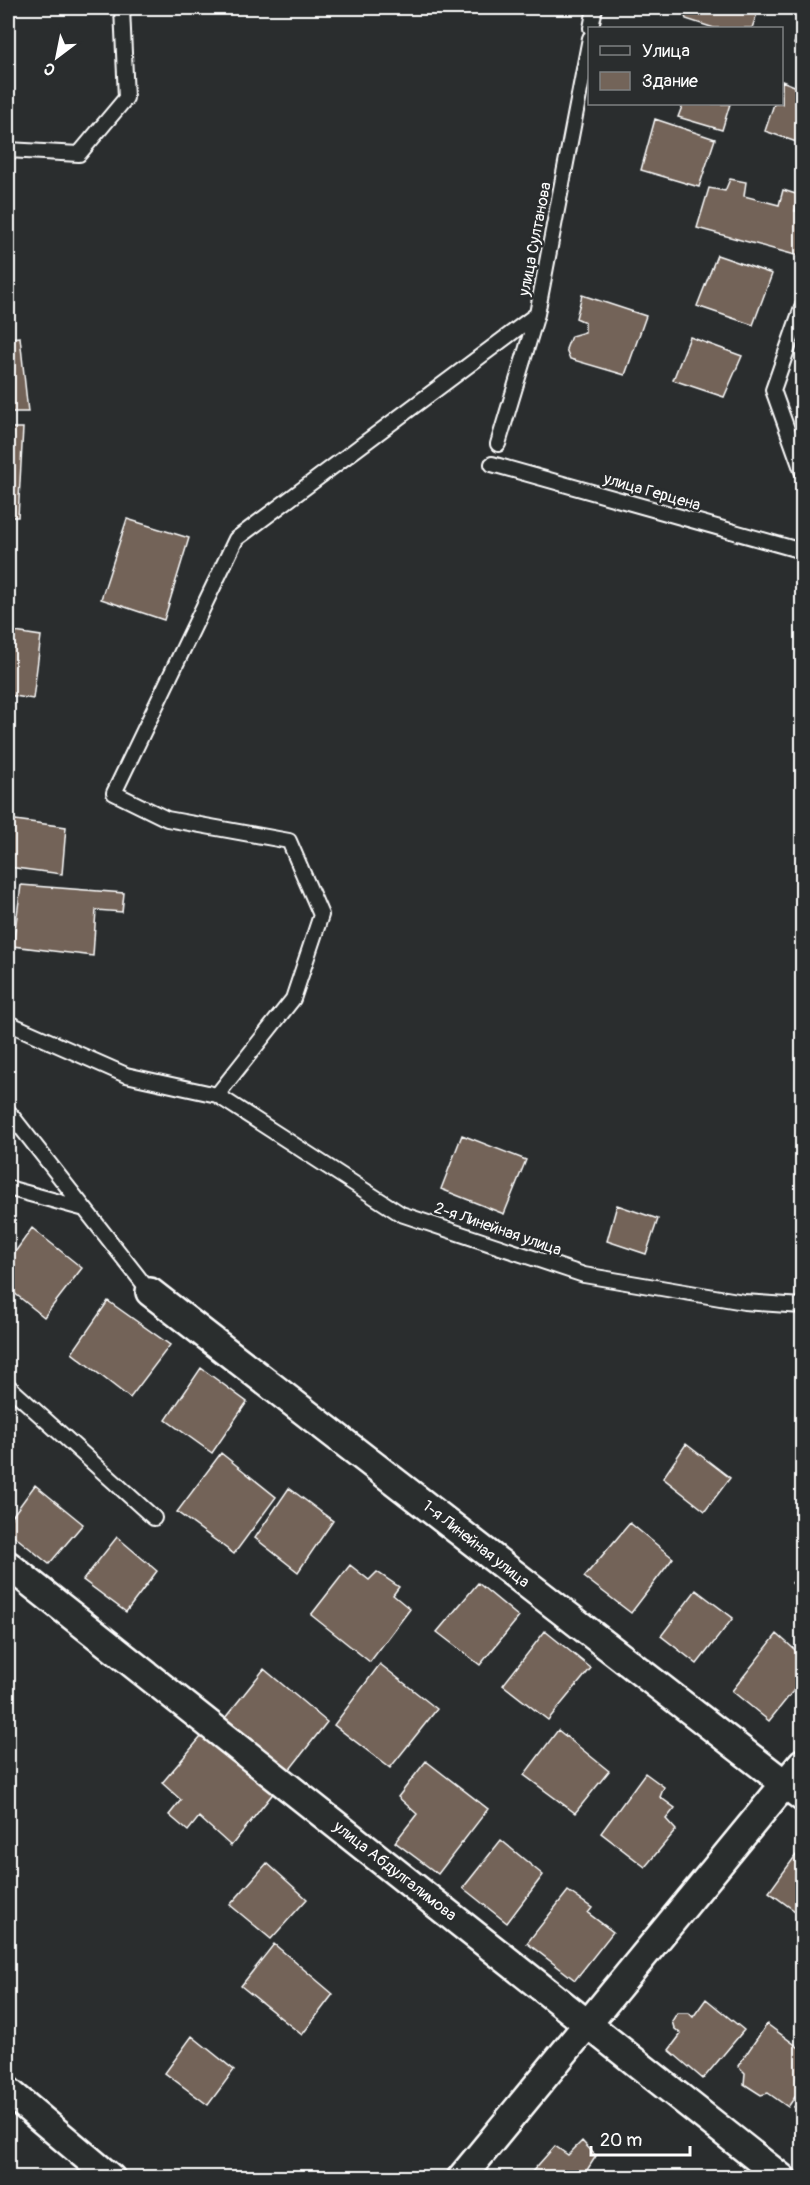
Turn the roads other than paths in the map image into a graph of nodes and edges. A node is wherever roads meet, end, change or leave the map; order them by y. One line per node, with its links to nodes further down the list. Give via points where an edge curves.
1 (122, 8): 5 (lane, via 126,98 79,154)
2 (595, 8): 3 (lane)
3 (591, 27)
4 (588, 48): 7 (lane, улица Султанова)
5 (8, 150)
6 (802, 306): 10 (lane, via 773,390)
7 (537, 314): 8 (lane, улица Султанова); 13 (lane, via 236,539 114,793 167,819 289,841 321,915 293,999)
8 (498, 444)
9 (492, 464): 11 (lane, улица Герцена)
10 (802, 471)
11 (802, 551)
12 (8, 1023): 13 (lane, via 126,1075)
13 (217, 1095): 18 (lane, 2-я Линейная улица, via 401,1214 584,1275 744,1302)
14 (8, 1111): 16 (lane)
15 (8, 1188): 16 (lane)
16 (85, 1209): 17 (lane)
17 (150, 1292): 23 (street, 1-я Линейная улица)
18 (802, 1306)
19 (8, 1386): 20 (lane)
20 (154, 1518)
21 (8, 1565): 24 (street, улица Абдулгалимова)
22 (802, 1762): 23 (street)
23 (794, 1791): 24 (street)
24 (588, 2023): 27 (street); 28 (street, улица Абдулгалимова)
25 (8, 2091): 26 (street)
26 (111, 2178)
27 (461, 2178)
28 (782, 2178)

